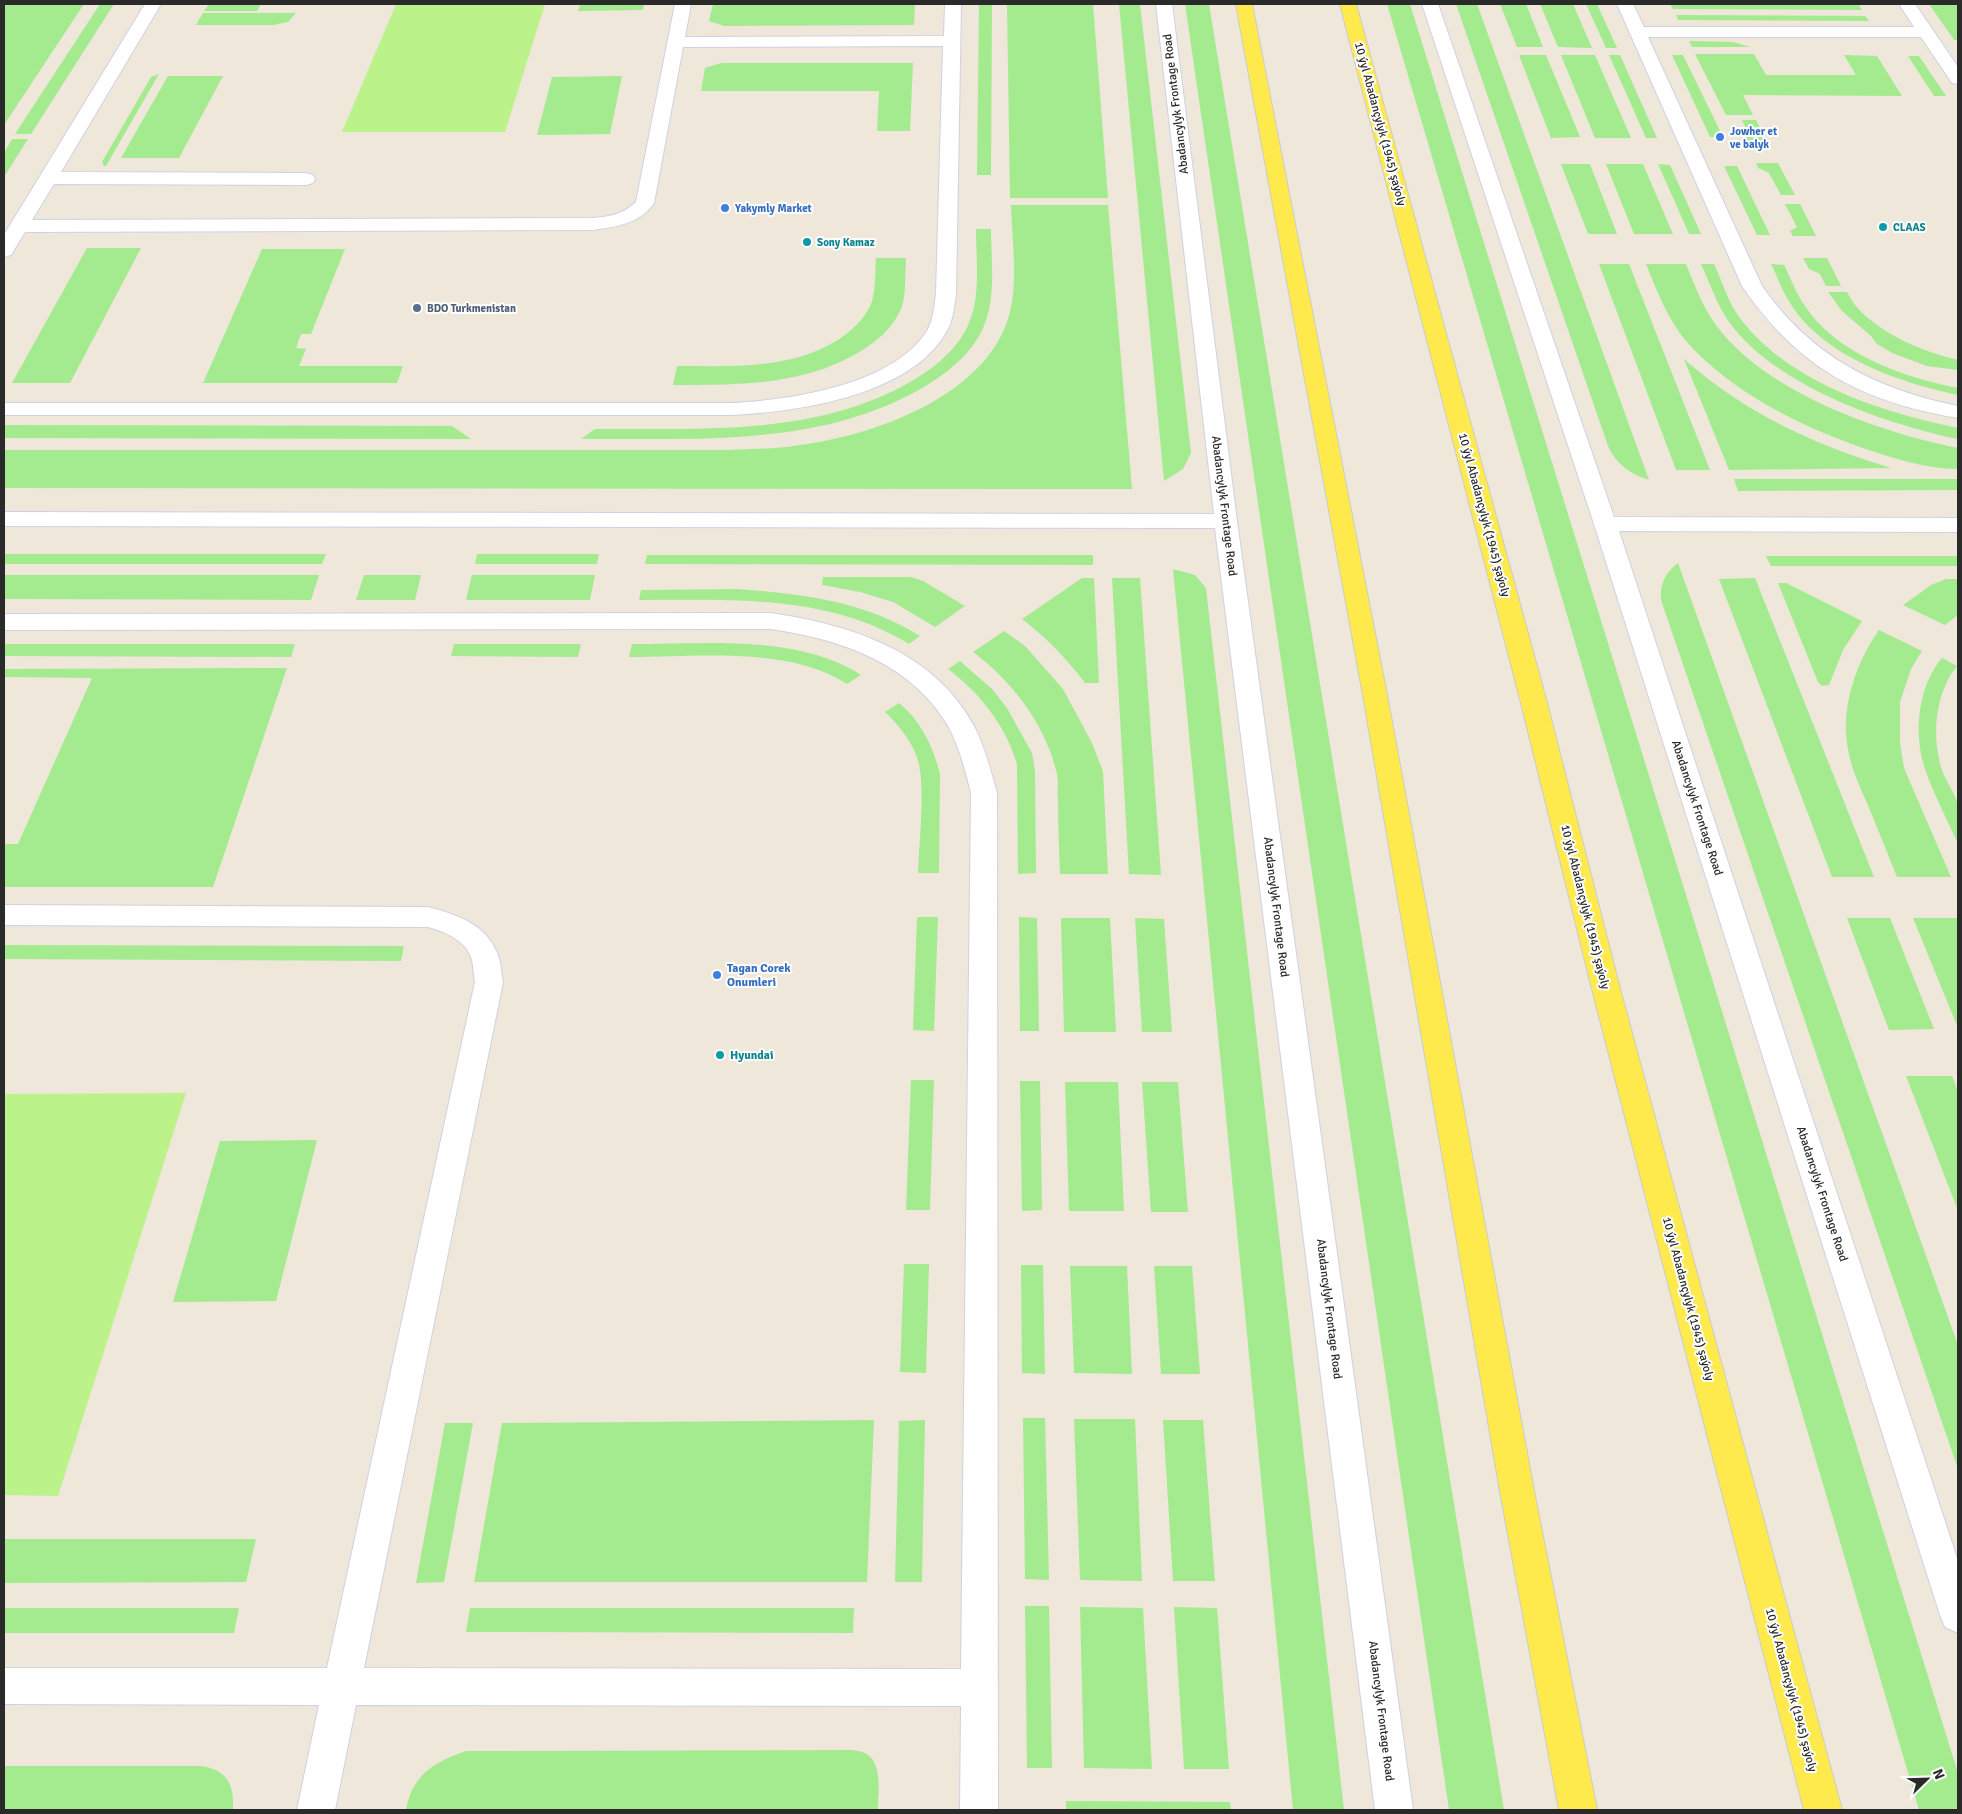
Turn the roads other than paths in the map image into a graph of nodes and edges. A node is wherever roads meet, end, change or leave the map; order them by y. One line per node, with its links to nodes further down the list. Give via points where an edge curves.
1 (153, 4): 15 (street)
2 (683, 4): 12 (street)
3 (953, 4): 13 (street)
4 (1164, 4): 22 (street, Abadancylyk Frontage Road)
5 (1244, 4): 34 (main road, via 1375,695 1517,1491)
6 (1348, 4): 35 (main road, 10 ýyl Abadançylyk (1945) şaýoly)
7 (1430, 4): 23 (street, Abadancylyk Frontage Road)
8 (1625, 4): 10 (street)
9 (1907, 4): 11 (street)
10 (1638, 32): 11 (street); 20 (street, via 1752,286 1772,315 1796,340 1826,363 1861,382 1898,397)
11 (1927, 32): 14 (street)
12 (676, 42): 13 (street); 17 (street, via 644,203 624,219 592,224)
13 (953, 42): 19 (street, via 946,294 942,319 932,340 918,353 881,376 853,387 798,403 731,409)
14 (1958, 79)
15 (48, 178): 16 (street); 17 (street)
16 (306, 179)
17 (19, 226): 18 (street)
18 (4, 251)
19 (4, 409)
20 (1958, 412)
21 (4, 519): 22 (street)
22 (1226, 521): 33 (street, Abadancylyk Frontage Road)
23 (1605, 524): 24 (street); 27 (street, Abadancylyk Frontage Road)
24 (1958, 525)
25 (4, 622): 30 (street, via 771,622 801,625 866,644 914,672 938,695 968,739 984,793)
26 (4, 915): 29 (street, via 428,917 454,924 473,937 485,956 488,982)
27 (1958, 1615)
28 (4, 1686): 29 (street)
29 (342, 1687): 30 (street); 31 (street)
30 (978, 1688): 32 (street)
31 (316, 1810)
32 (979, 1810)
33 (1394, 1810)
34 (1578, 1810)
35 (1823, 1810)

